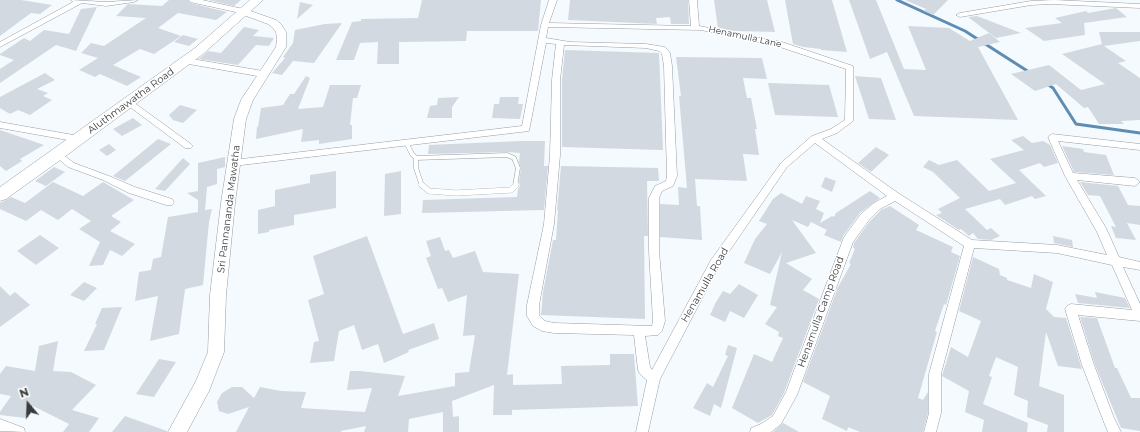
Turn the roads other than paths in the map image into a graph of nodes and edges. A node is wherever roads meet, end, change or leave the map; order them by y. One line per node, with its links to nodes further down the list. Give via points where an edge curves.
1 (71, 0): 7 (street)
2 (134, 0): 7 (street, via 106,4)
3 (193, 0): 9 (street)
4 (257, 0): 9 (main road, Aluthmawatha Road)
5 (554, 0): 11 (street)
6 (693, 0): 12 (street)
7 (80, 1): 15 (street)
8 (1140, 6): 10 (street, via 1038,3)
9 (245, 12): 16 (main road, Aluthmawatha Road); 17 (main road, Sri Pannananda Mawatha, via 272,22 281,32 281,47)
10 (960, 14)
11 (545, 25): 12 (street, Henamulla Lane); 13 (street)
12 (695, 28): 20 (street, Henamulla Lane, via 778,44 850,68 849,121 834,131)
13 (542, 40): 14 (street); 22 (street, via 526,129)
14 (560, 43): 37 (street, via 549,224 533,316 542,326 554,328); 37 (street, via 646,46 662,49 666,53 672,176 670,183 658,189 654,198 654,251 659,321 654,331)
15 (0, 45)
16 (186, 61): 17 (street); 18 (main road, Aluthmawatha Road)
17 (263, 74): 27 (main road, Sri Pannananda Mawatha, via 246,100 240,119)
18 (129, 102): 21 (main road, Aluthmawatha Road); 23 (street)
19 (0, 125): 21 (street)
20 (815, 138): 31 (street); 38 (street, Henamulla Road, via 784,165 715,263)
21 (79, 139): 25 (main road, Aluthmawatha Road)
22 (406, 142): 26 (lane); 27 (street)
23 (188, 146)
24 (1140, 147): 28 (street, via 1052,137)
25 (58, 154): 30 (main road, Aluthmawatha Road); 32 (street, via 71,165)
26 (416, 158): 26 (lane, via 507,156 514,158 518,168 516,185 511,190 456,193 429,191 422,186 416,168)
27 (233, 163): 41 (main road, Sri Pannananda Mawatha, via 218,295 216,352 203,385)
28 (1070, 176): 29 (street); 34 (street, via 1102,231)
29 (1135, 182)
30 (0, 195)
31 (895, 196): 33 (street); 43 (street, Henamulla Camp Road, via 877,206 865,217 848,240 791,395 777,420)
32 (169, 202)
33 (970, 244): 34 (street, via 1057,249); 44 (street, via 935,374 935,413)
34 (1115, 261): 35 (street); 36 (street)
35 (1140, 266)
36 (1140, 316): 45 (street, via 1071,309 1090,371)
37 (640, 332): 38 (street, via 644,370)
38 (654, 378): 42 (street, Henamulla Road)
39 (0, 425): 40 (street)
40 (19, 432)
41 (177, 432)
42 (642, 432)
43 (756, 432)
44 (930, 432)
45 (1115, 432)

